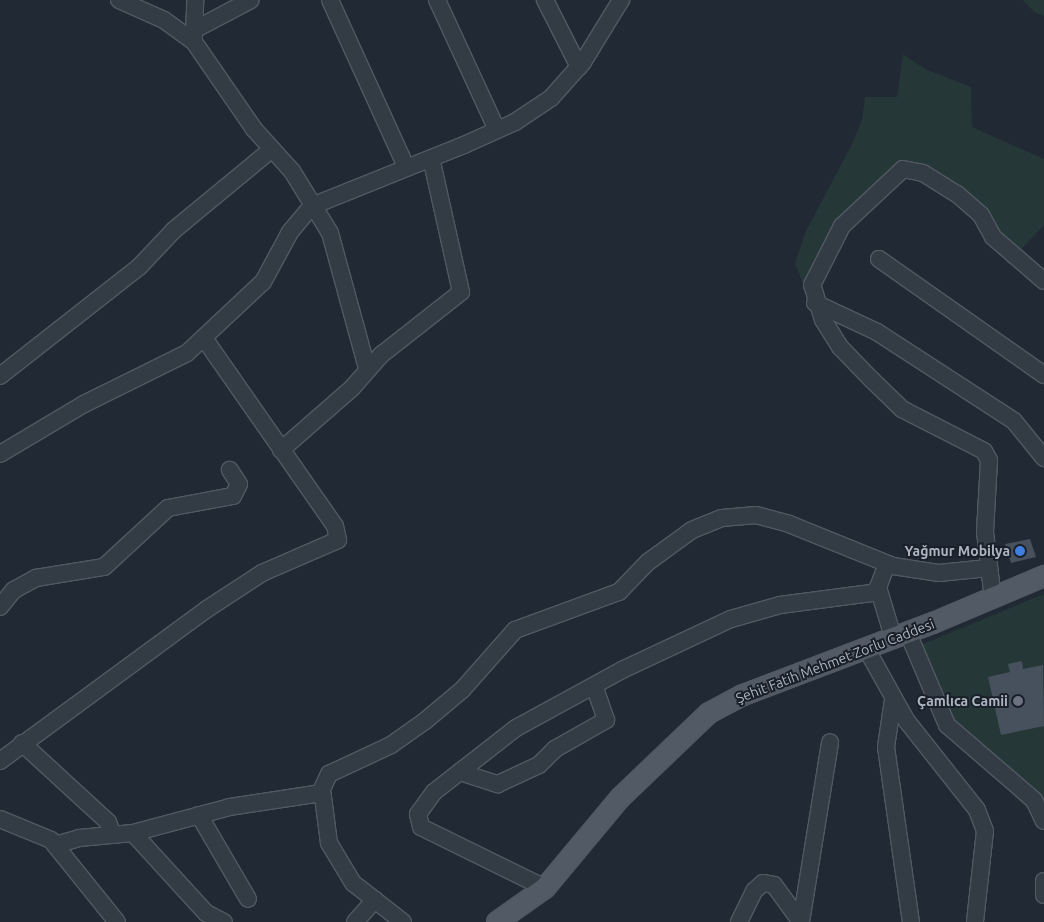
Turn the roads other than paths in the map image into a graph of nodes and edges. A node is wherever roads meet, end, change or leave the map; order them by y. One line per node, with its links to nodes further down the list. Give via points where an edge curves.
1 (119, 0): 8 (street)
2 (195, 0): 8 (street)
3 (251, 0): 8 (street)
4 (330, 0): 13 (street)
5 (437, 0): 10 (street)
6 (545, 0): 9 (street)
7 (621, 0): 9 (street)
8 (194, 36): 11 (street)
9 (579, 66): 10 (street, via 551,98)
10 (497, 130): 12 (street)
11 (272, 148): 14 (street, via 292,171); 21 (street, via 174,230 139,267)
12 (431, 158): 13 (street); 19 (street, via 461,292)
13 (406, 167): 14 (street)
14 (312, 206): 18 (street, via 290,232 263,282); 19 (street, via 330,233)
15 (879, 259): 20 (street)
16 (1044, 281): 17 (street, via 993,237 981,214 957,194 923,173 903,169 842,226 812,285)
17 (815, 303): 24 (street, via 876,332 1014,421); 27 (street, via 840,347 902,408 984,451 989,460)
18 (204, 338): 22 (street); 23 (street, via 145,376 84,404)
19 (367, 368): 22 (street, via 352,388)
20 (1044, 375)
21 (0, 376)
22 (281, 450): 37 (street, via 335,526 338,540 254,578)
23 (0, 454)
24 (1044, 458)
25 (230, 470): 31 (street, via 240,484 233,496 168,508 104,567 36,578 14,590)
26 (887, 564): 27 (street, via 939,573); 29 (street); 40 (street, via 789,524 756,516 722,518 692,530 648,562 619,592 515,630 462,690 425,722 391,745 329,774)
27 (988, 568): 30 (street)
28 (1044, 576): 30 (main road, Şehit Fatih Mehmet Zorlu Caddesi)
29 (879, 592): 32 (street); 34 (street, via 780,605 730,619)
30 (994, 599): 32 (main road, Şehit Fatih Mehmet Zorlu Caddesi)
31 (0, 607)
32 (900, 635): 33 (main road, Şehit Fatih Mehmet Zorlu Caddesi); 43 (street, via 947,725 1034,800)
33 (866, 648): 35 (street); 48 (main road, Şehit Fatih Mehmet Zorlu Caddesi, via 743,695 709,713 620,798)
34 (594, 686): 39 (street, via 516,728); 39 (street, via 606,720 555,749 539,765 498,784)
35 (893, 700): 59 (street, via 886,747); 60 (street, via 977,810 985,831)
36 (830, 742): 58 (street)
37 (22, 743): 38 (street); 45 (street, via 108,822)
38 (0, 761)
39 (460, 772): 48 (street, via 434,792 418,814 421,826)
40 (322, 793): 41 (street); 51 (street, via 329,843 353,883)
41 (199, 815): 44 (street); 50 (street)
42 (0, 819): 46 (street)
43 (1044, 821)
44 (133, 834): 45 (street); 53 (street, via 206,913)
45 (113, 835): 46 (street)
46 (55, 845): 52 (street)
47 (1044, 881): 49 (street)
48 (545, 888): 56 (main road, Şehit Fatih Mehmet Zorlu Caddesi)
49 (1044, 895)
50 (248, 899)
51 (376, 900): 54 (street); 55 (street)
52 (116, 922)
53 (224, 922)
54 (355, 922)
55 (404, 922)
56 (497, 922)
57 (739, 922): 58 (street, via 754,891 763,883 774,885)
58 (801, 922)
59 (911, 922)
60 (975, 922)

